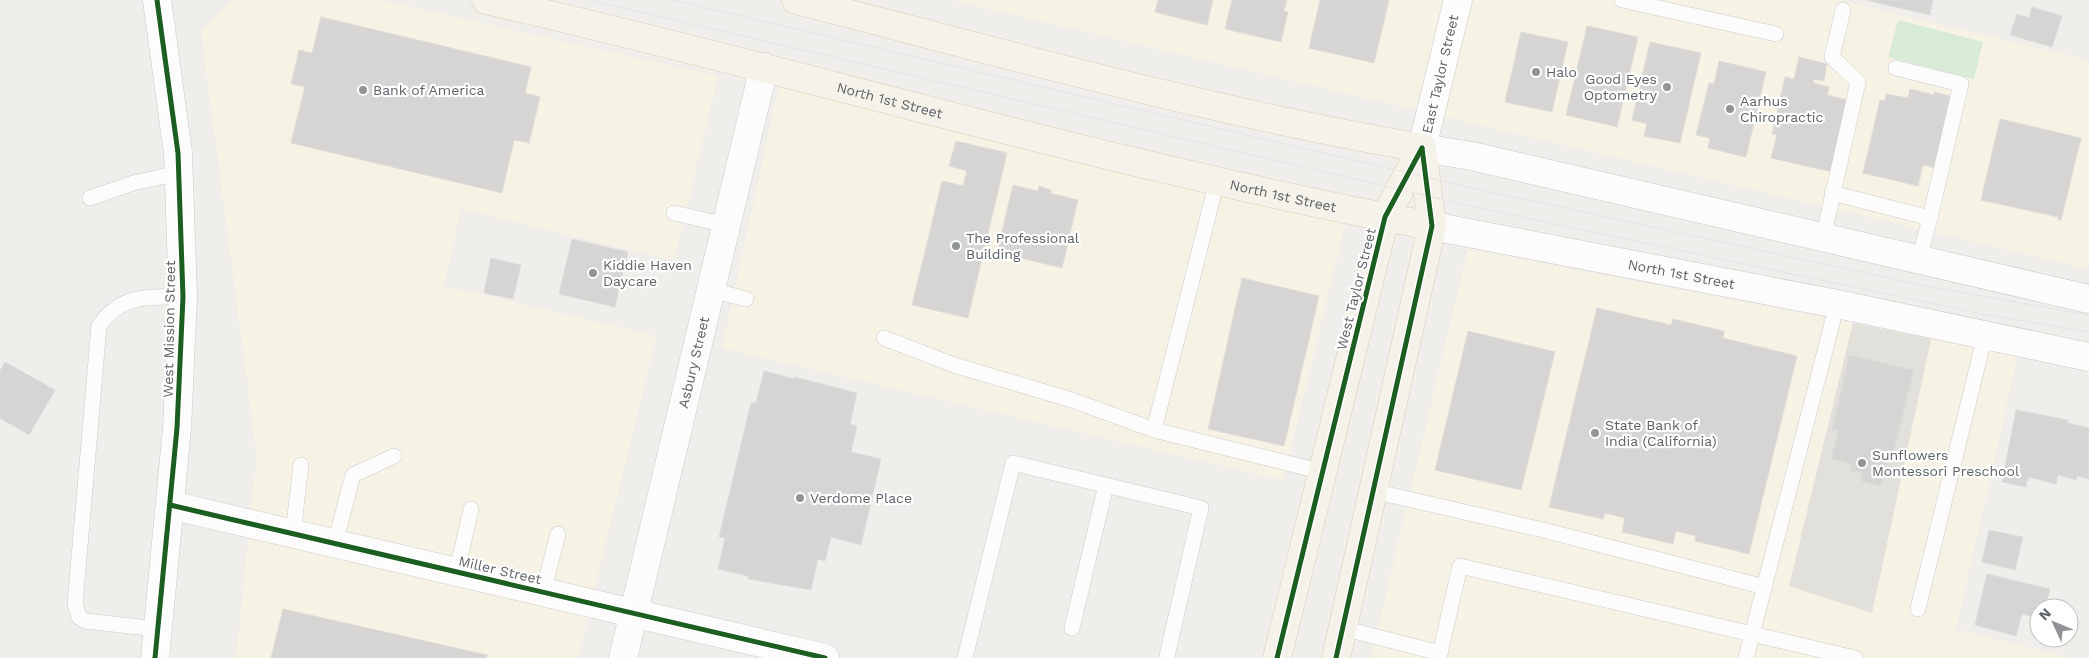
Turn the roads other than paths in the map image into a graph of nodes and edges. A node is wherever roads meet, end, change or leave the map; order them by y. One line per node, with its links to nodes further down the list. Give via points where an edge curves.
1 (157, 0): 11 (street, West Mission Street)
2 (486, 0): 8 (main road, North 1st Street)
3 (796, 0): 10 (main road, via 1223,107)
4 (1458, 0): 10 (street, East Taylor Street)
5 (1622, 0): 7 (lane)
6 (1843, 10): 13 (lane, via 1832,57 1858,82)
7 (1776, 34)
8 (764, 67): 12 (main road, North 1st Street, via 1022,135); 18 (street, Asbury Street)
9 (1896, 68): 17 (lane, via 1961,84)
10 (1422, 148): 16 (main road, West Taylor Street); 19 (main road); 20 (street, via 1472,156)
11 (178, 173): 14 (lane, via 133,183); 23 (street, West Mission Street)
12 (1217, 181): 16 (main road, North 1st Street); 30 (lane)
13 (1832, 193): 17 (lane); 20 (lane)
14 (90, 198)
15 (674, 213): 18 (lane)
16 (1385, 218): 19 (main road, North 1st Street); 33 (main road, West Taylor Street)
17 (1930, 218): 21 (lane)
18 (726, 225): 22 (street, Asbury Street)
19 (1432, 226): 26 (street, North 1st Street); 35 (main road)
20 (1822, 238): 21 (street)
21 (1919, 260): 25 (street)
22 (711, 290): 24 (lane); 45 (street, Asbury Street)
23 (183, 298): 36 (street, West Mission Street); 48 (lane, via 138,297 108,312 99,326 75,604 79,617 85,622)
24 (746, 299)
25 (2089, 299)
26 (1837, 304): 27 (street, North 1st Street); 42 (lane)
27 (1986, 335): 29 (street, North 1st Street); 44 (lane)
28 (884, 338): 30 (lane, via 954,365 1072,400)
29 (2089, 357)
30 (1154, 430): 33 (lane)
31 (394, 456): 40 (lane, via 353,474)
32 (301, 465): 38 (lane)
33 (1323, 472): 56 (main road, West Taylor Street)
34 (1106, 485): 46 (lane); 50 (lane, via 1202,508); 55 (lane, via 1013,463)
35 (1373, 491): 42 (lane, via 1543,530); 47 (main road)
36 (170, 505): 38 (street, Miller Street); 48 (street, West Mission Street)
37 (471, 509): 41 (lane)
38 (293, 533): 40 (street, Miller Street)
39 (558, 534): 43 (lane)
40 (335, 543): 41 (street, Miller Street)
41 (457, 572): 43 (street, Miller Street)
42 (1765, 587): 49 (lane)
43 (543, 592): 45 (street, Miller Street)
44 (1918, 609)
45 (634, 613): 53 (street, Asbury Street); 54 (street, Miller Street)
46 (1072, 628)
47 (1342, 628): 51 (lane); 57 (main road)
48 (158, 629): 52 (street, West Mission Street)
49 (1752, 634): 51 (lane, via 1460,566); 58 (lane); 59 (lane)
50 (1167, 656)
51 (1439, 656)
52 (155, 658)
53 (623, 658)
54 (824, 658)
55 (965, 658)
56 (1277, 658)
57 (1336, 658)
58 (1746, 658)
59 (1856, 658)

